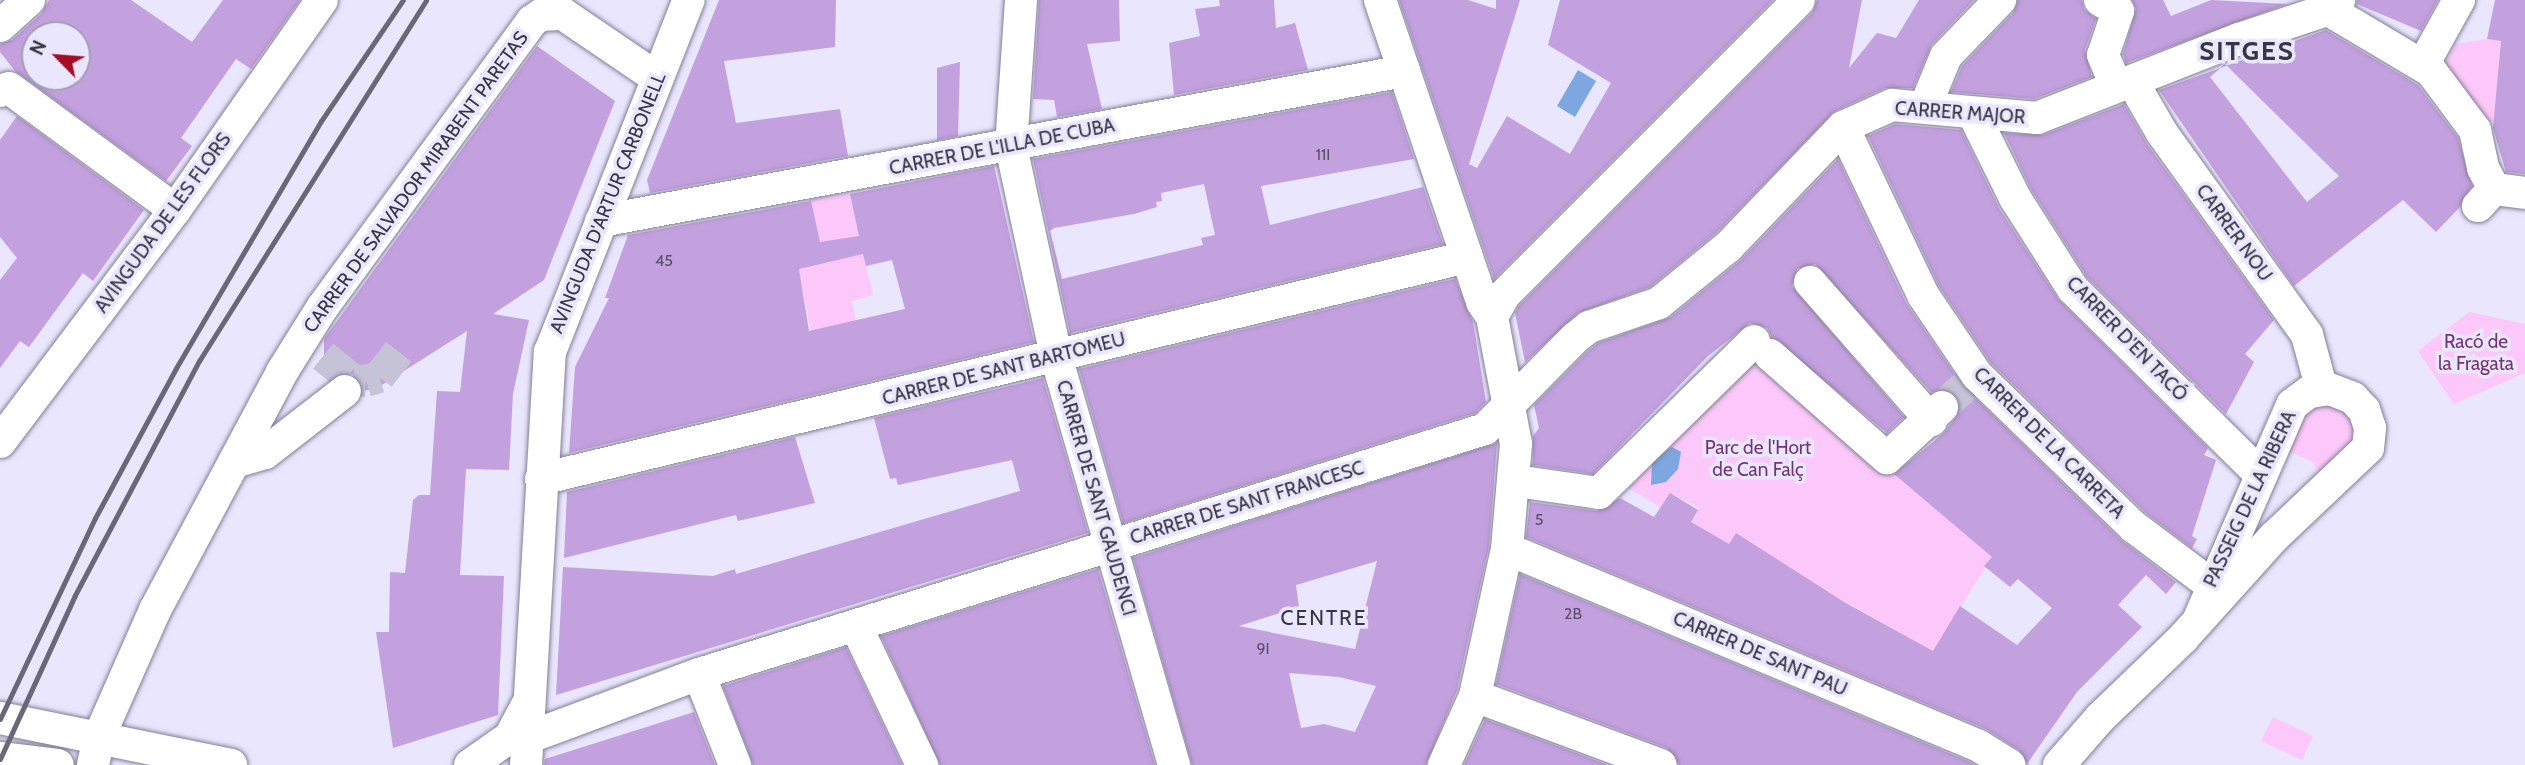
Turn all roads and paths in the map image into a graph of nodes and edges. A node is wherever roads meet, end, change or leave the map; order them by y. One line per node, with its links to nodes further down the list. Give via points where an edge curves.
1 (29, 0): 11 (street)
2 (322, 0): 22 (street, AVINGUDA DE LES FLORS)
3 (689, 0): 14 (street, AVINGUDA D'ARTUR CARBONELL)
4 (1021, 0): 20 (street, CARRER DE SANT GAUDENCI)
5 (1380, 0): 13 (street)
6 (1799, 0): 26 (street, via 1504,295)
7 (2000, 0): 17 (street, via 1946,56)
8 (2100, 0): 15 (street, CARRER NOU, via 2119,11 2102,55)
9 (2459, 0): 12 (street)
10 (2338, 4): 12 (street, via 2337,15); 15 (street, CARRER MAJOR)
11 (0, 26)
12 (2424, 63): 21 (street, via 2475,130 2486,197)
13 (1404, 71): 20 (street, CARRER DE L'ILLA DE CUBA); 24 (street)
14 (657, 78): 23 (street, AVINGUDA D'ARTUR CARBONELL); 29 (street, CARRER DE SALVADOR MIRABENT PARETAS, via 563,14 541,15 531,21 322,308)
15 (2124, 83): 18 (street, CARRER MAJOR, via 2037,118); 30 (street, CARRER NOU, via 2307,335)
16 (0, 91): 22 (street, via 9,88)
17 (1924, 107): 18 (street, CARRER MAJOR); 19 (street, CARRER MAJOR, via 1892,106)
18 (1974, 115): 35 (street, CARRER D'EN TACÓ, via 2015,198 2073,289)
19 (1843, 127): 32 (street, CARRER MAJOR, via 1728,247 1659,303 1589,327); 40 (street, CARRER DE LA CARRETA, via 1923,295 1975,377 2134,527)
20 (1011, 146): 23 (street, CARRER DE L'ILLA DE CUBA); 28 (street, CARRER DE SANT GAUDENCI)
21 (2525, 192)
22 (175, 210): 33 (street, AVINGUDA DE LES FLORS)
23 (601, 221): 36 (street, AVINGUDA D'ARTUR CARBONELL, via 550,352)
24 (1467, 257): 26 (street); 28 (street, CARRER DE SANT BARTOMEU)
25 (1810, 282): 37 (street, via 1937,414 1887,458 1762,348 1600,493)
26 (1492, 317): 32 (street)
27 (323, 356): 29 (street, CARRER DE SALVADOR MIRABENT PARETAS)
28 (1056, 356): 36 (street, CARRER DE SANT BARTOMEU); 38 (street, CARRER DE SANT GAUDENCI)
29 (290, 361): 34 (street, CARRER DE SALVADOR MIRABENT PARETAS)
30 (2322, 390): 35 (street, PASSEIG DE LA RIBERA, via 2309,392 2291,405); 41 (street, PASSEIG DE LA RIBERA, via 2353,398 2364,410 2370,428 2368,448 2273,538)
31 (345, 391): 34 (street, via 265,453)
32 (1508, 408): 37 (street, via 1516,444); 38 (street, CARRER DE SANT FRANCESC, via 1485,429 1465,437)
33 (0, 442)
34 (234, 461): 47 (street, CARRER DE SALVADOR MIRABENT PARETAS, via 155,610)
35 (2259, 473): 40 (street, PASSEIG DE LA RIBERA)
36 (541, 479): 45 (street, AVINGUDA D'ARTUR CARBONELL)
37 (1516, 481): 39 (street)
38 (1108, 546): 42 (street, CARRER DE SANT FRANCESC); 55 (street, CARRER DE SANT GAUDENCI)
39 (1507, 549): 44 (street); 58 (street, CARRER DE SANT PAU, via 1979,746)
40 (2210, 584): 41 (street, PASSEIG DE LA RIBERA)
41 (2198, 621): 59 (street, PASSEIG DE LA RIBERA)
42 (857, 628): 43 (street, CARRER DE SANT FRANCESC); 54 (street)
43 (699, 674): 48 (street, CARRER DE SANT FRANCESC); 53 (street)
44 (1475, 696): 56 (street); 57 (street)
45 (528, 704): 48 (street, AVINGUDA D'ARTUR CARBONELL); 52 (street, AVINGUDA D'ARTUR CARBONELL, via 510,737)
46 (0, 718): 47 (street)
47 (96, 751): 51 (street)
48 (527, 751)
49 (0, 758): 50 (street)
50 (58, 765)
51 (231, 765)
52 (470, 765)
53 (735, 765)
54 (922, 765)
55 (1174, 765)
56 (1444, 765)
57 (1661, 765)
58 (2010, 765)
59 (2059, 765)

